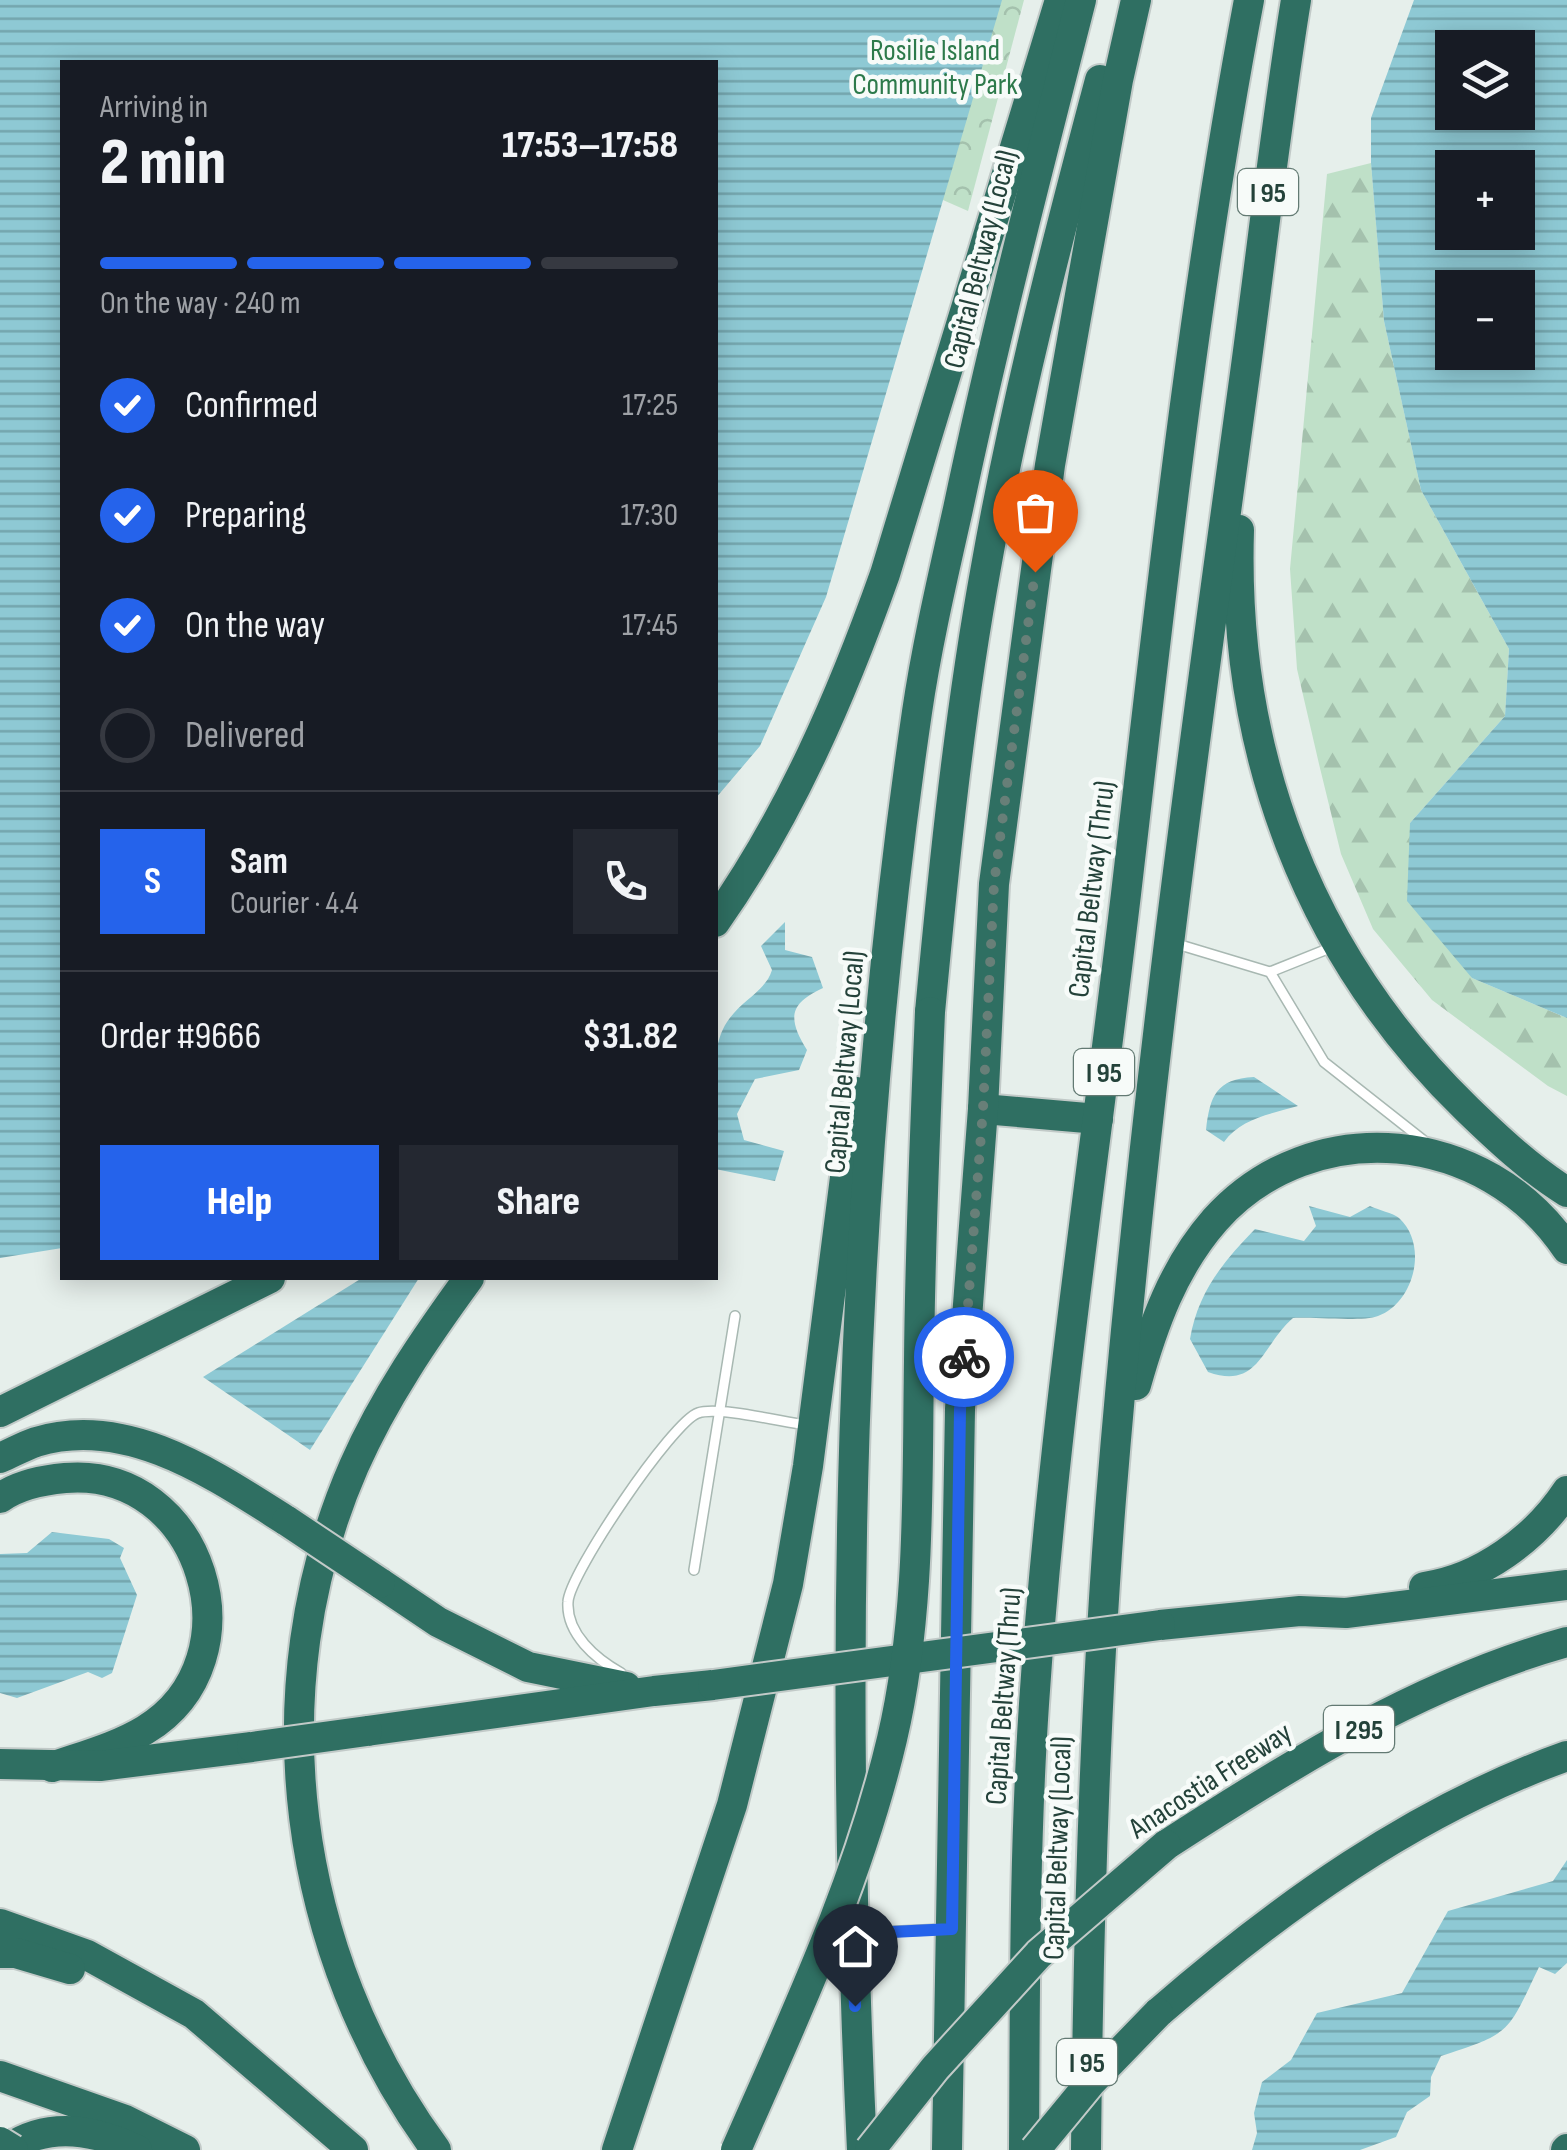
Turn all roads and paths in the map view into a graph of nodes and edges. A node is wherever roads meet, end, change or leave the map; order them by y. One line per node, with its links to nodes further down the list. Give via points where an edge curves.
1 (1060, 0): 9 (highway, via 860,643 776,823)
2 (1082, 0): 8 (highway, Capital Beltway (Local), via 980,406)
3 (1124, 0): 52 (highway, bridge, via 1015,416 963,710 930,1012 916,1540 896,1716 844,1903)
4 (1136, 0): 13 (highway, Capital Beltway (Thru), via 1057,426 1015,714 994,884)
5 (1248, 0): 14 (highway, Capital Beltway (Thru) / I 95, via 1206,254)
6 (1296, 0): 7 (highway, Capital Beltway (Local) / I 95)
7 (1244, 385): 10 (highway, Capital Beltway (Local) / I 95); 11 (highway, via 1237,582 1254,722 1300,871)
8 (917, 709): 25 (highway, via 880,926); 40 (highway, Capital Beltway (Local), via 874,1100 857,1338 848,1704)
9 (718, 917)
10 (1169, 942): 12 (lane); 28 (highway, Capital Beltway (Local) / I 95)
11 (1338, 945): 12 (lane); 16 (highway, via 1382,1014 1438,1081)
12 (1270, 972): 15 (lane, via 1324,1062)
13 (983, 1109): 14 (highway); 39 (highway, Capital Beltway (Thru), via 960,1410)
14 (1098, 1119): 56 (highway, Capital Beltway (Thru) / I 95, via 1034,1704)
15 (1446, 1157): 17 (highway, via 1510,1188); 28 (highway, via 1394,1148 1323,1156 1258,1183 1217,1218 1158,1314)
16 (1567, 1192)
17 (1567, 1249)
18 (266, 1280): 21 (highway)
19 (467, 1280): 50 (highway, via 386,1401 354,1466 329,1532 298,1690 298,1774 308,1857 330,1946 366,2032)
20 (736, 1316): 23 (lane)
21 (61, 1384): 22 (highway); 24 (highway)
22 (0, 1412)
23 (721, 1412): 25 (lane); 30 (lane); 34 (lane, via 698,1413 666,1442 570,1590 572,1624 584,1644 604,1664)
24 (0, 1422)
25 (813, 1426): 51 (highway, via 788,1584 732,1804)
26 (0, 1458): 34 (highway, bridge, via 37,1442 83,1435 172,1455 287,1521 438,1622 528,1667)
27 (1567, 1491): 32 (highway, via 1530,1534 1466,1575)
28 (1112, 1495): 42 (highway, Capital Beltway (Local) / I 95)
29 (0, 1498): 37 (highway, via 45,1480 114,1483 168,1517 192,1549 205,1584 210,1614 203,1651 173,1708 145,1730)
30 (694, 1570)
31 (1567, 1585): 32 (highway, via 1346,1613)
32 (1300, 1610): 34 (highway, bridge)
33 (1567, 1642): 54 (highway, Anacostia Freeway / I 295, bridge, via 1445,1686 1364,1726 1166,1845 1039,1954)
34 (654, 1690): 37 (highway, bridge, via 252,1747)
35 (1567, 1756): 57 (highway, bridge, via 1374,1851 1232,1948 1158,2012)
36 (0, 1764): 37 (highway)
37 (52, 1767)
38 (0, 1924): 49 (highway, via 87,1956 194,2014)
39 (952, 1929): 40 (lane); 55 (highway, Capital Beltway (Thru))
40 (852, 1934): 53 (highway, Capital Beltway (Local))
41 (0, 1953): 48 (highway, via 44,1960 136,2002 216,2055)
42 (1088, 1974): 58 (highway, Capital Beltway (Local) / I 95); 59 (highway)
43 (0, 2076): 47 (highway, via 125,2120)
44 (0, 2142): 45 (highway, bridge)
45 (10, 2150): 46 (highway, via 45,2132 69,2130)
46 (137, 2150)
47 (185, 2150)
48 (324, 2150)
49 (352, 2150)
50 (436, 2150)
51 (617, 2150)
52 (736, 2150)
53 (862, 2150)
54 (870, 2150)
55 (947, 2150)
56 (1024, 2150)
57 (1035, 2150)
58 (1086, 2150)
59 (1104, 2150)

